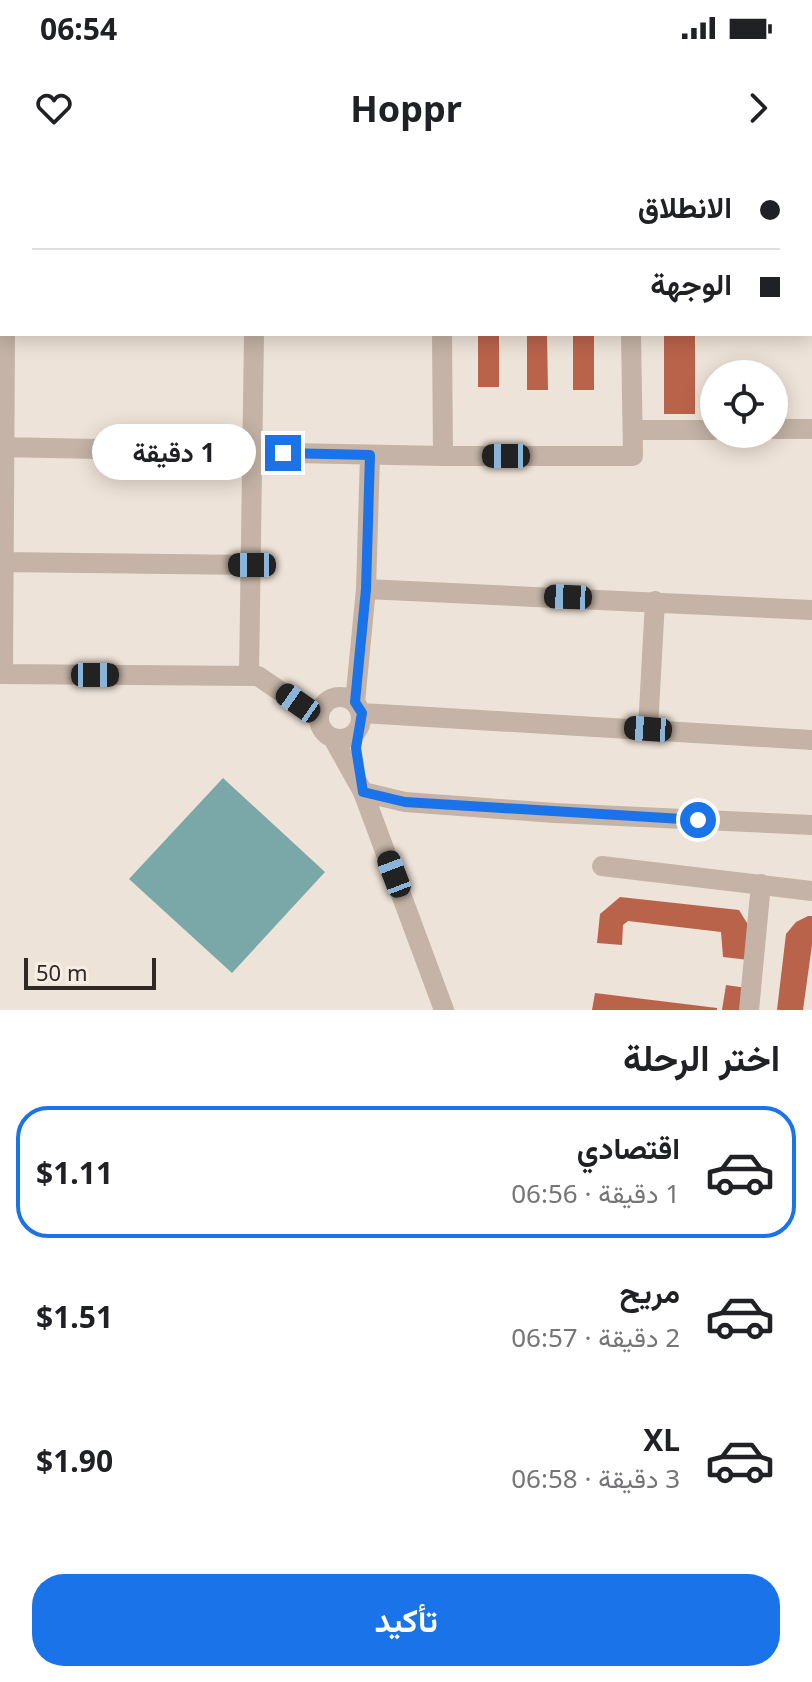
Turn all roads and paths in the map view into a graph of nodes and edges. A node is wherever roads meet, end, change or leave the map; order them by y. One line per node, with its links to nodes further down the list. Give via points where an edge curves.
1 (5, 336): 9 (street)
2 (254, 336): 10 (street)
3 (442, 336): 12 (street)
4 (631, 336): 7 (street)
5 (788, 429): 6 (street)
6 (812, 429)
7 (633, 430): 8 (street); 12 (street, via 633,456)
8 (700, 430)
9 (1, 447): 10 (street); 13 (street)
10 (255, 452): 11 (street); 14 (street)
11 (370, 455): 12 (street); 15 (street)
12 (443, 456)
13 (1, 562): 14 (street); 18 (street)
14 (252, 565): 19 (street)
15 (366, 589): 16 (street); 20 (street)
16 (655, 601): 17 (street); 22 (street)
17 (812, 610)
18 (1, 674): 19 (street)
19 (249, 676): 21 (street, via 258,676)
20 (359, 714): 21 (street, via 342,696 323,704); 22 (street); 23 (street, via 350,738); 25 (street, via 356,748)
21 (318, 717): 23 (street, via 322,732)
22 (648, 729): 24 (street)
23 (334, 740): 25 (street)
24 (812, 740)
25 (363, 792): 26 (street, via 405,802); 30 (street)
26 (812, 825)
27 (602, 866): 28 (street)
28 (761, 884): 29 (street); 31 (street)
29 (812, 891)
30 (444, 1010)
31 (749, 1010)

